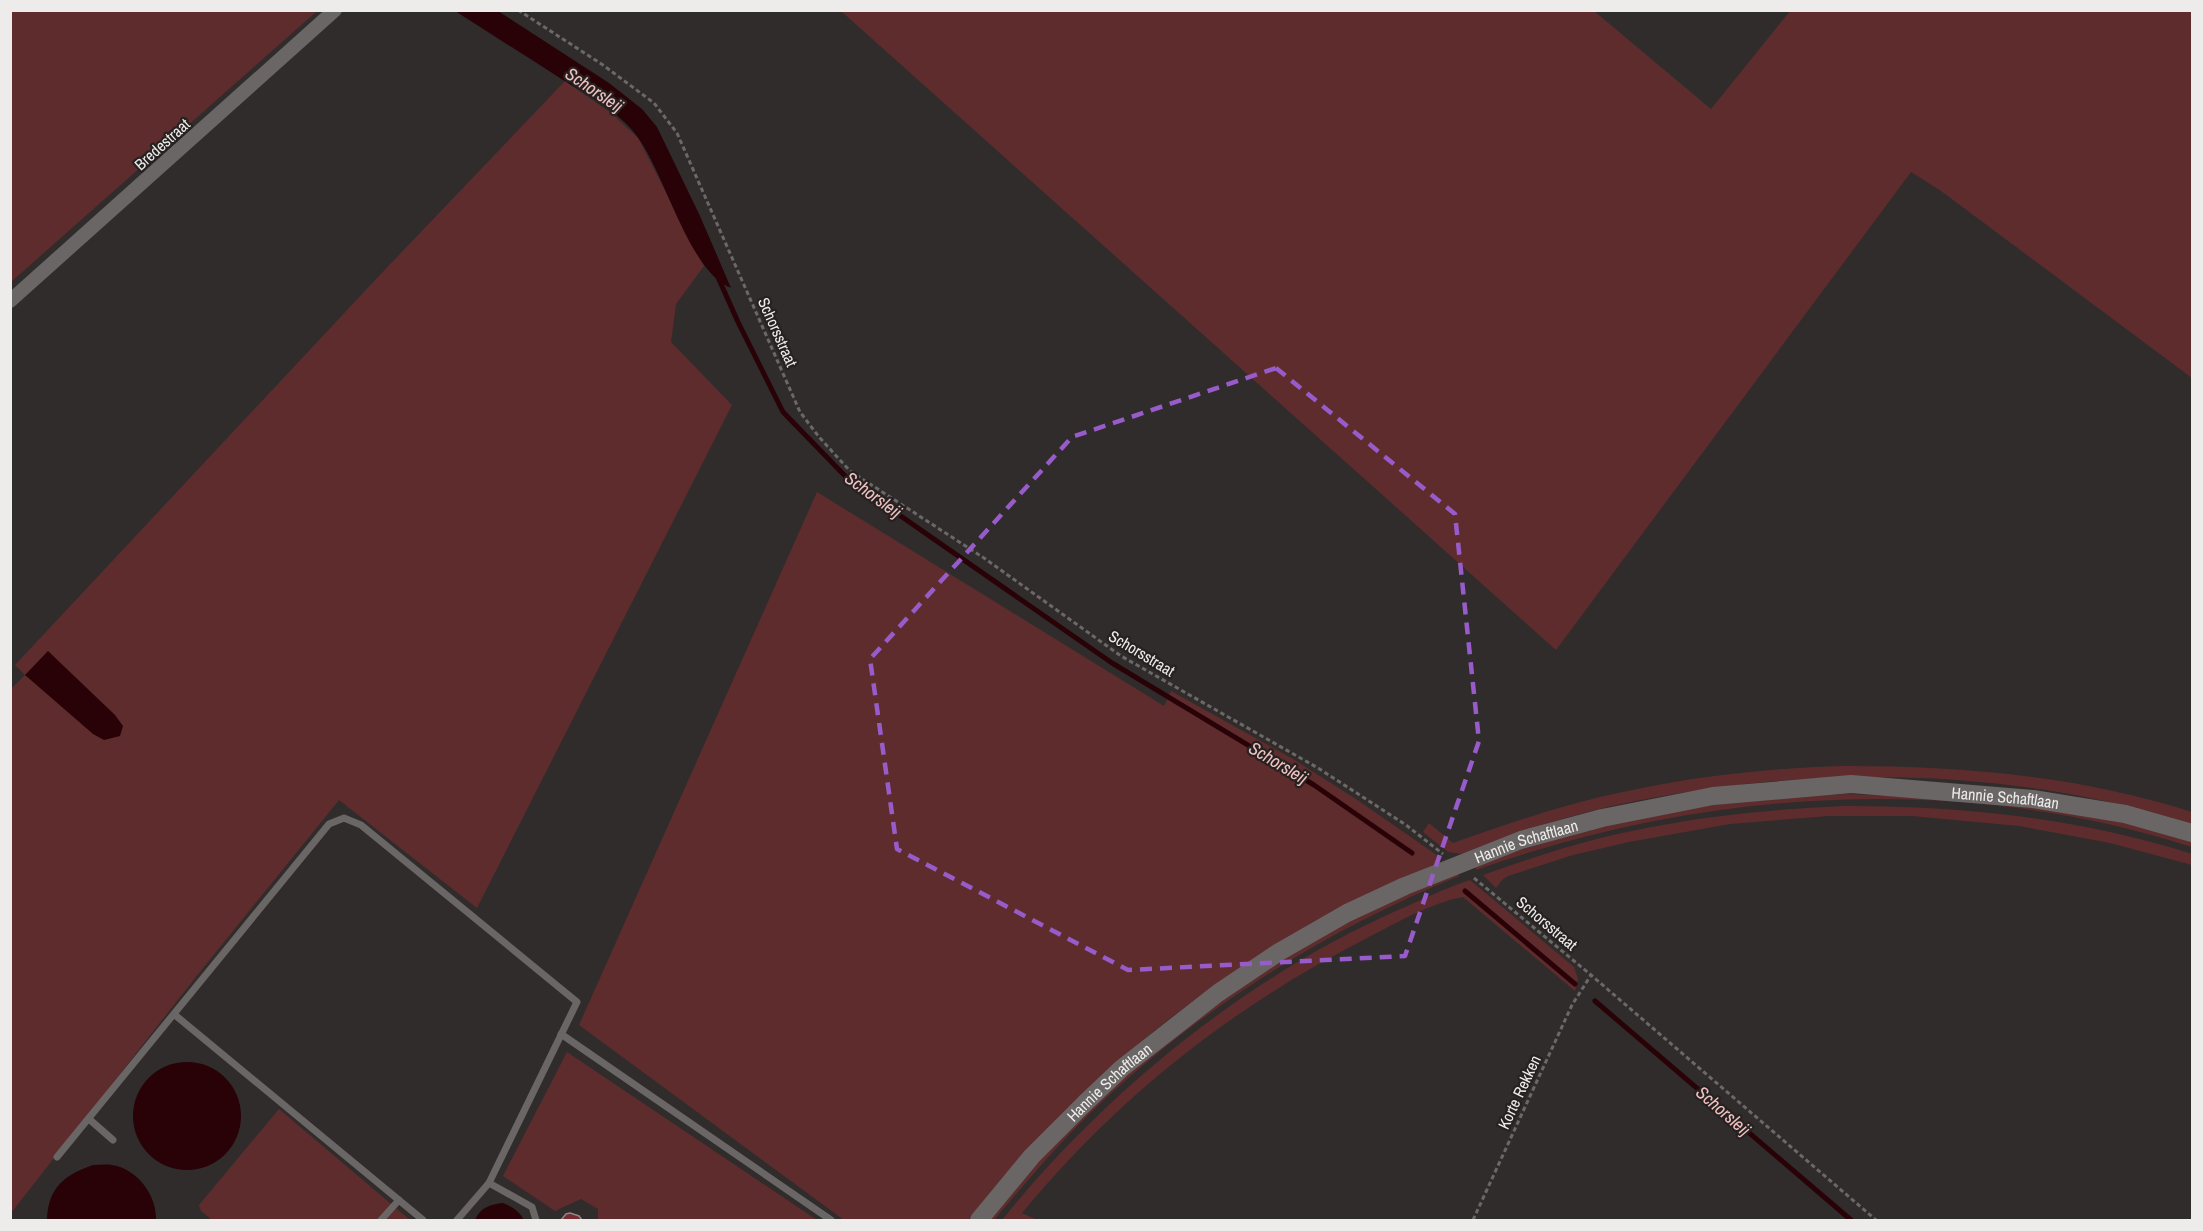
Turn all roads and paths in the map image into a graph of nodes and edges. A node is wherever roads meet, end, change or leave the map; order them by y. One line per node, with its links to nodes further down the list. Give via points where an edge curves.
1 (334, 10): 3 (street, Bredestraat)
2 (518, 10): 5 (path, Schorsstraat, via 654,103 677,133 801,412 850,471 984,558 1121,656 1318,768 1406,825)
3 (10, 301)
4 (2193, 833): 5 (main road, Hannie Schaftlaan, via 2125,814 2033,799 1851,784 1713,796 1602,819 1521,840)
5 (1463, 870): 6 (path, Hannie Schaftlaan); 7 (path, Schorsstraat); 20 (main road, Hannie Schaftlaan, via 1347,913 1218,993 1092,1096 1032,1156)
6 (1480, 872)
7 (1591, 975): 21 (path, Korte Rekken, via 1572,1005); 22 (path, Schorsstraat)
8 (175, 1015): 9 (lane, via 329,824 344,818 360,825 577,1002); 10 (lane); 14 (lane)
9 (561, 1034): 13 (lane); 19 (lane)
10 (89, 1119): 11 (lane); 12 (lane)
11 (114, 1140)
12 (57, 1157)
13 (489, 1183): 17 (lane); 18 (lane, via 532,1207)
14 (399, 1200): 15 (lane); 16 (lane)
15 (381, 1221)
16 (423, 1221)
17 (457, 1221)
18 (536, 1221)
19 (831, 1221)
20 (979, 1221)
21 (1473, 1221)
22 (1876, 1221)

